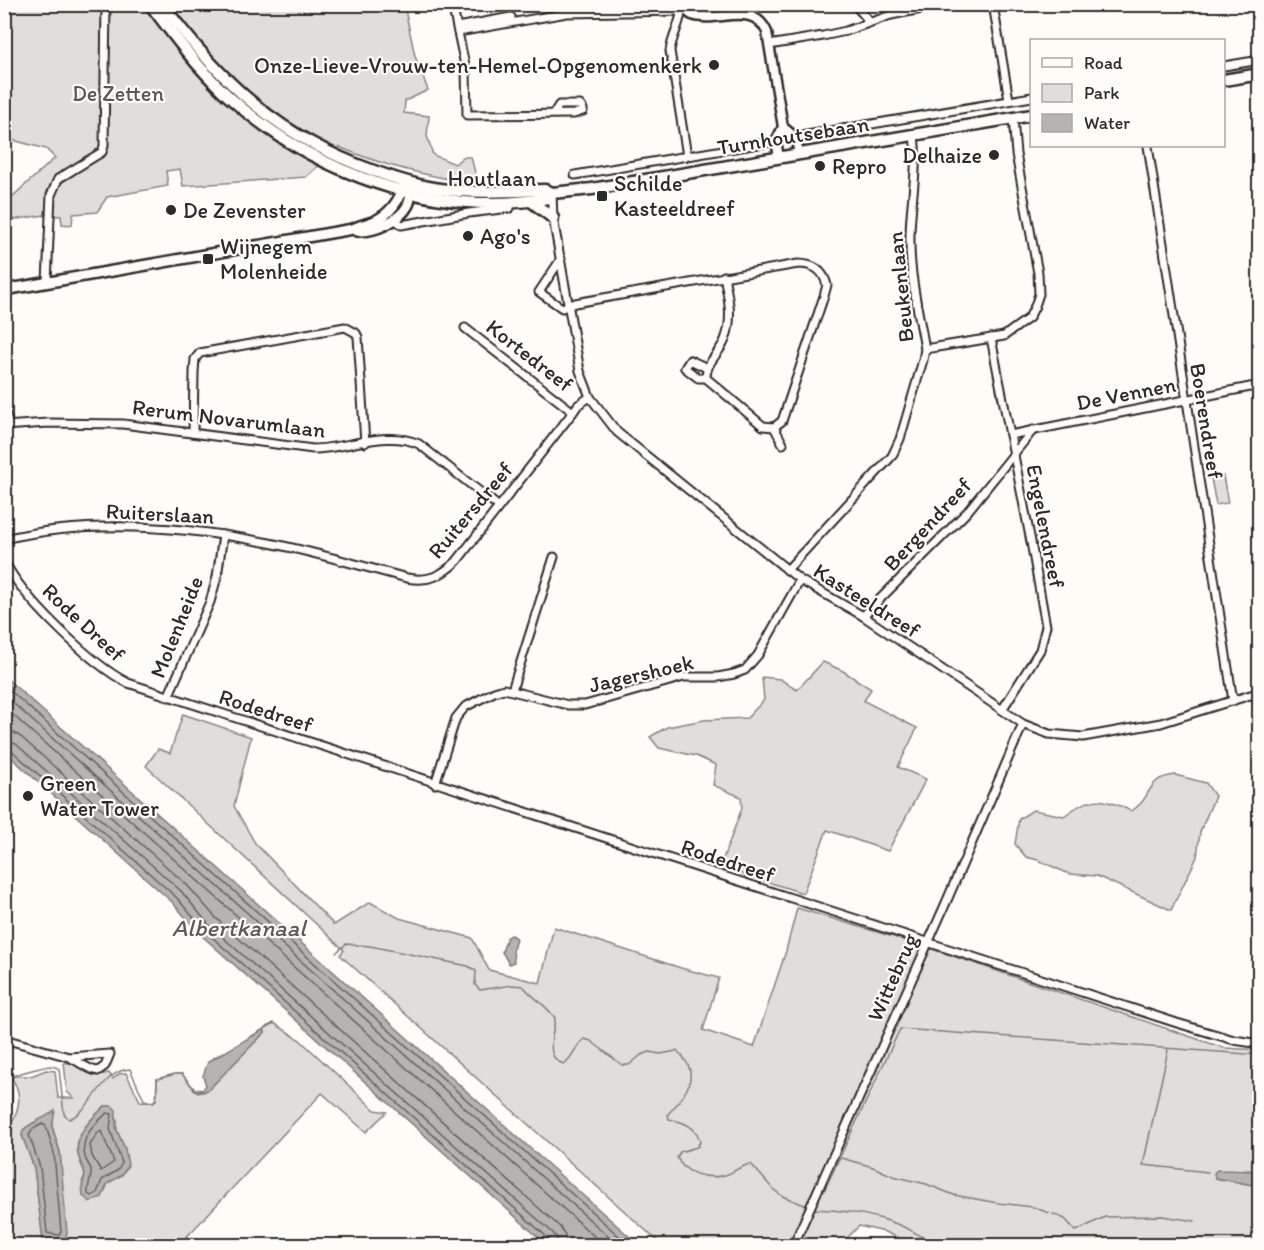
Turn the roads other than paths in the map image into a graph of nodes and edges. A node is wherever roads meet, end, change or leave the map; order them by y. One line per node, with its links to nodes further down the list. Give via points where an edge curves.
1 (106, 4): 40 (street, via 104,146 102,152 63,176 51,195)
2 (150, 4): 32 (main road, Houtlaan, via 213,81 268,128 328,163 362,177)
3 (162, 4): 32 (main road, Houtlaan, via 222,76 273,120 338,157)
4 (452, 4): 12 (street)
5 (669, 4): 10 (street)
6 (854, 4): 11 (street)
7 (948, 4): 11 (street)
8 (993, 4): 19 (street)
9 (682, 7): 10 (street); 13 (street, via 688,13 703,16 741,11 752,14 765,27); 29 (street, via 670,51)
10 (620, 10): 12 (street, via 567,11)
11 (870, 22): 13 (street, via 823,36)
12 (457, 30): 20 (street, via 466,70 467,115)
13 (769, 45): 23 (street)
14 (1260, 60): 15 (street)
15 (1225, 66)
16 (1260, 74): 17 (main road)
17 (1225, 80)
18 (1030, 97): 19 (street, Turnhoutsebaan)
19 (1009, 100): 25 (street, Turnhoutsebaan)
20 (554, 113)
21 (1030, 115): 22 (main road, Turnhoutsebaan)
22 (1012, 118): 24 (main road, Turnhoutsebaan); 44 (street, via 1039,294 1029,318 1004,336)
23 (783, 127): 25 (street); 26 (street)
24 (914, 135): 28 (main road, Turnhoutsebaan); 45 (street, Beukenlaan, via 910,242)
25 (795, 137): 28 (street)
26 (776, 141): 29 (street, Turnhoutsebaan); 30 (street)
27 (1148, 147): 50 (street, Boerendreef)
28 (799, 153): 30 (main road, Turnhoutsebaan)
29 (687, 156): 31 (street, Turnhoutsebaan)
30 (779, 157): 33 (main road, Turnhoutsebaan)
31 (575, 175)
32 (408, 187): 33 (main road, Houtlaan); 34 (main road, Houtlaan, via 464,201); 36 (main road, via 408,206)
33 (557, 192): 34 (main road, Houtlaan); 37 (street, Kasteeldreef)
34 (531, 201): 37 (main road)
35 (510, 208): 36 (street, via 402,225)
36 (392, 215): 40 (main road, via 375,229 360,232 353,230)
37 (553, 218): 38 (street, Kasteeldreef)
38 (561, 259): 42 (street, Kasteeldreef); 42 (street, via 539,292 562,308)
39 (724, 276): 42 (street); 46 (street, via 730,316 727,336); 53 (street, via 808,264 820,271 828,285 782,421)
40 (47, 282): 41 (main road)
41 (4, 290)
42 (568, 305): 49 (street, Kasteeldreef, via 580,370)
43 (465, 328): 51 (street, Kortedreef)
44 (991, 338): 45 (street); 56 (street, Engelendreef)
45 (925, 349): 66 (street, Beukenlaan, via 897,448)
46 (707, 368): 47 (street); 47 (street, via 690,360 685,368 698,378)
47 (706, 378): 53 (street, via 764,426)
48 (1260, 385): 50 (street, De Vennen)
49 (591, 397): 51 (street, Ruitersdreef); 66 (street, Kasteeldreef, via 617,432)
50 (1186, 399): 54 (street, De Vennen); 72 (street, Boerendreef)
51 (573, 411): 60 (street, Ruitersdreef)
52 (5, 420): 55 (street, Rerum Novarumlaan, via 123,424)
53 (774, 427): 58 (street)
54 (1034, 429): 56 (street, De Vennen); 59 (street)
55 (193, 433): 57 (street, Rerum Novarumlaan, via 313,449); 57 (street, via 194,366 200,353 345,327 358,337)
56 (1010, 435): 59 (street, Engelendreef)
57 (365, 443): 60 (street, Rerum Novarumlaan, via 399,438 419,444)
58 (783, 444)
59 (1014, 454): 68 (street, Bergendreef, via 968,512); 74 (street, Engelendreef, via 1046,626 1040,650)
60 (498, 506): 63 (street, Ruitersdreef, via 457,561 429,580 419,581)
61 (222, 535): 62 (street, Ruiterslaan, via 119,527); 63 (street, Ruiterslaan); 71 (street, Molenheide, via 210,602)
62 (4, 539)
63 (313, 554)
64 (554, 557): 69 (street)
65 (4, 561): 71 (street, Rode Dreef, via 29,598 102,667 128,683)
66 (787, 570): 67 (street, Kasteeldreef)
67 (800, 580): 68 (street, Kasteeldreef); 69 (street, Jagershoek, via 758,655 745,670 718,677 684,677 585,705 556,703)
68 (863, 616): 74 (street, Kasteeldreef)
69 (512, 690): 76 (street, via 494,692 459,713)
70 (1260, 692): 72 (street, Kasteeldreef)
71 (168, 697): 73 (street, Rode Dreef)
72 (1233, 701): 75 (street, Kasteeldreef, via 1161,723 1083,737 1049,734)
73 (187, 703): 76 (street, Rodedreef)
74 (1002, 710): 75 (street, Kasteeldreef)
75 (1023, 724): 77 (street, Wittebrug)
76 (435, 783): 77 (street, Rodedreef)
77 (927, 942): 79 (street, Rodedreef, via 1188,1026); 81 (street, Wittebrug)
78 (4, 1039): 80 (street)
79 (1260, 1044)
80 (69, 1057): 80 (street, via 98,1071 110,1054)
81 (793, 1245)

